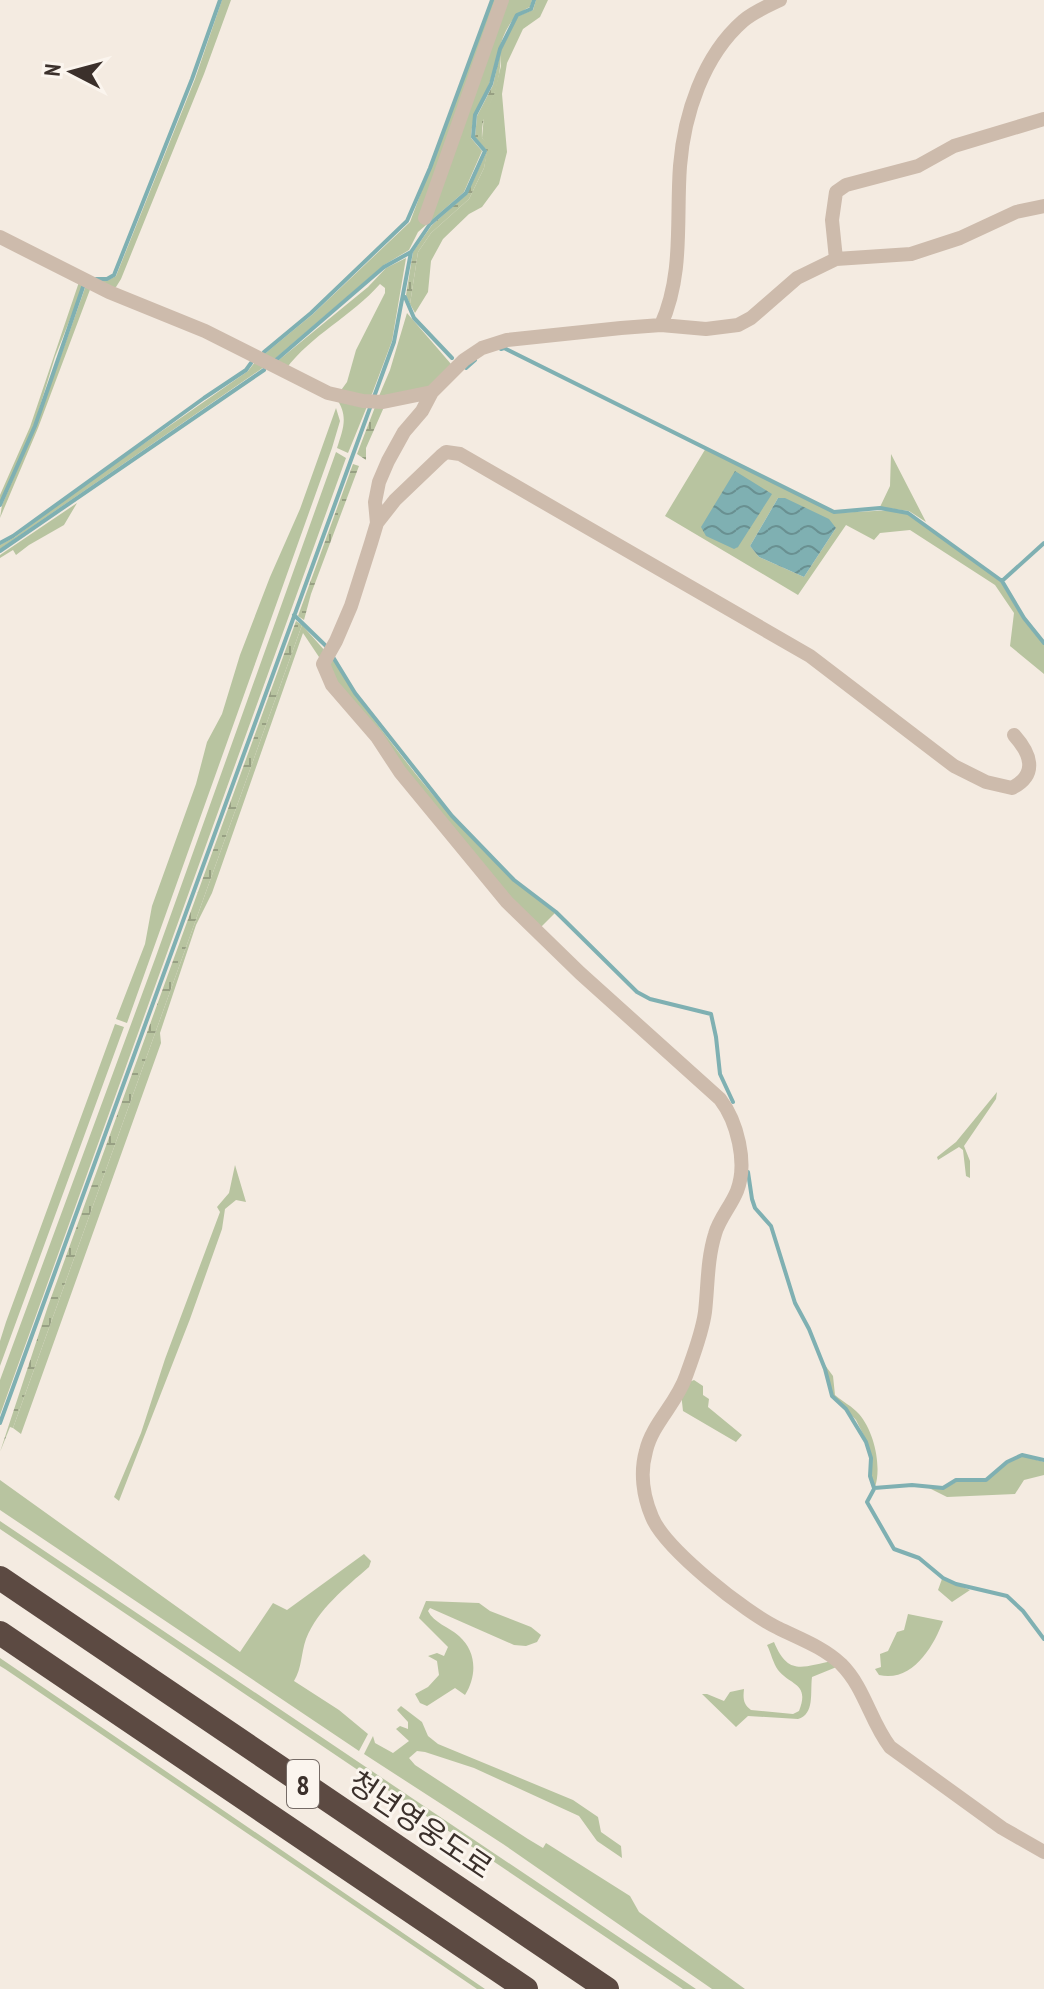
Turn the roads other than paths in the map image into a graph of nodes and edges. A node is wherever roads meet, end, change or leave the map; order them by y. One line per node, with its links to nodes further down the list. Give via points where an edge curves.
1 (502, 0): 5 (street)
2 (780, 0): 8 (street, via 744,20 726,39 693,101 680,166 671,304)
3 (1044, 119): 7 (street, via 954,146 918,166 846,185 836,192 832,220)
4 (1044, 206): 7 (street, via 911,254)
5 (425, 218)
6 (0, 237): 9 (street, via 328,393 383,402)
7 (836, 259): 8 (street, via 797,278 738,325)
8 (661, 325): 9 (street, via 507,340 464,360)
9 (432, 392): 10 (street, via 379,482)
10 (377, 523): 11 (street, via 441,456 460,454 810,656 954,766 1012,788 1026,777 1029,760); 14 (street, via 351,606 323,664 332,685 507,902 720,1099 732,1118 741,1171 710,1253 701,1332 684,1382 646,1448 643,1476 652,1519 675,1548 747,1609 841,1664 890,1747)
11 (1014, 735)
12 (0, 1578): 16 (highway, 청년영웅도로 / 8)
13 (0, 1633): 15 (highway, 8)
14 (1044, 1852)
15 (526, 1989)
16 (607, 1989)

